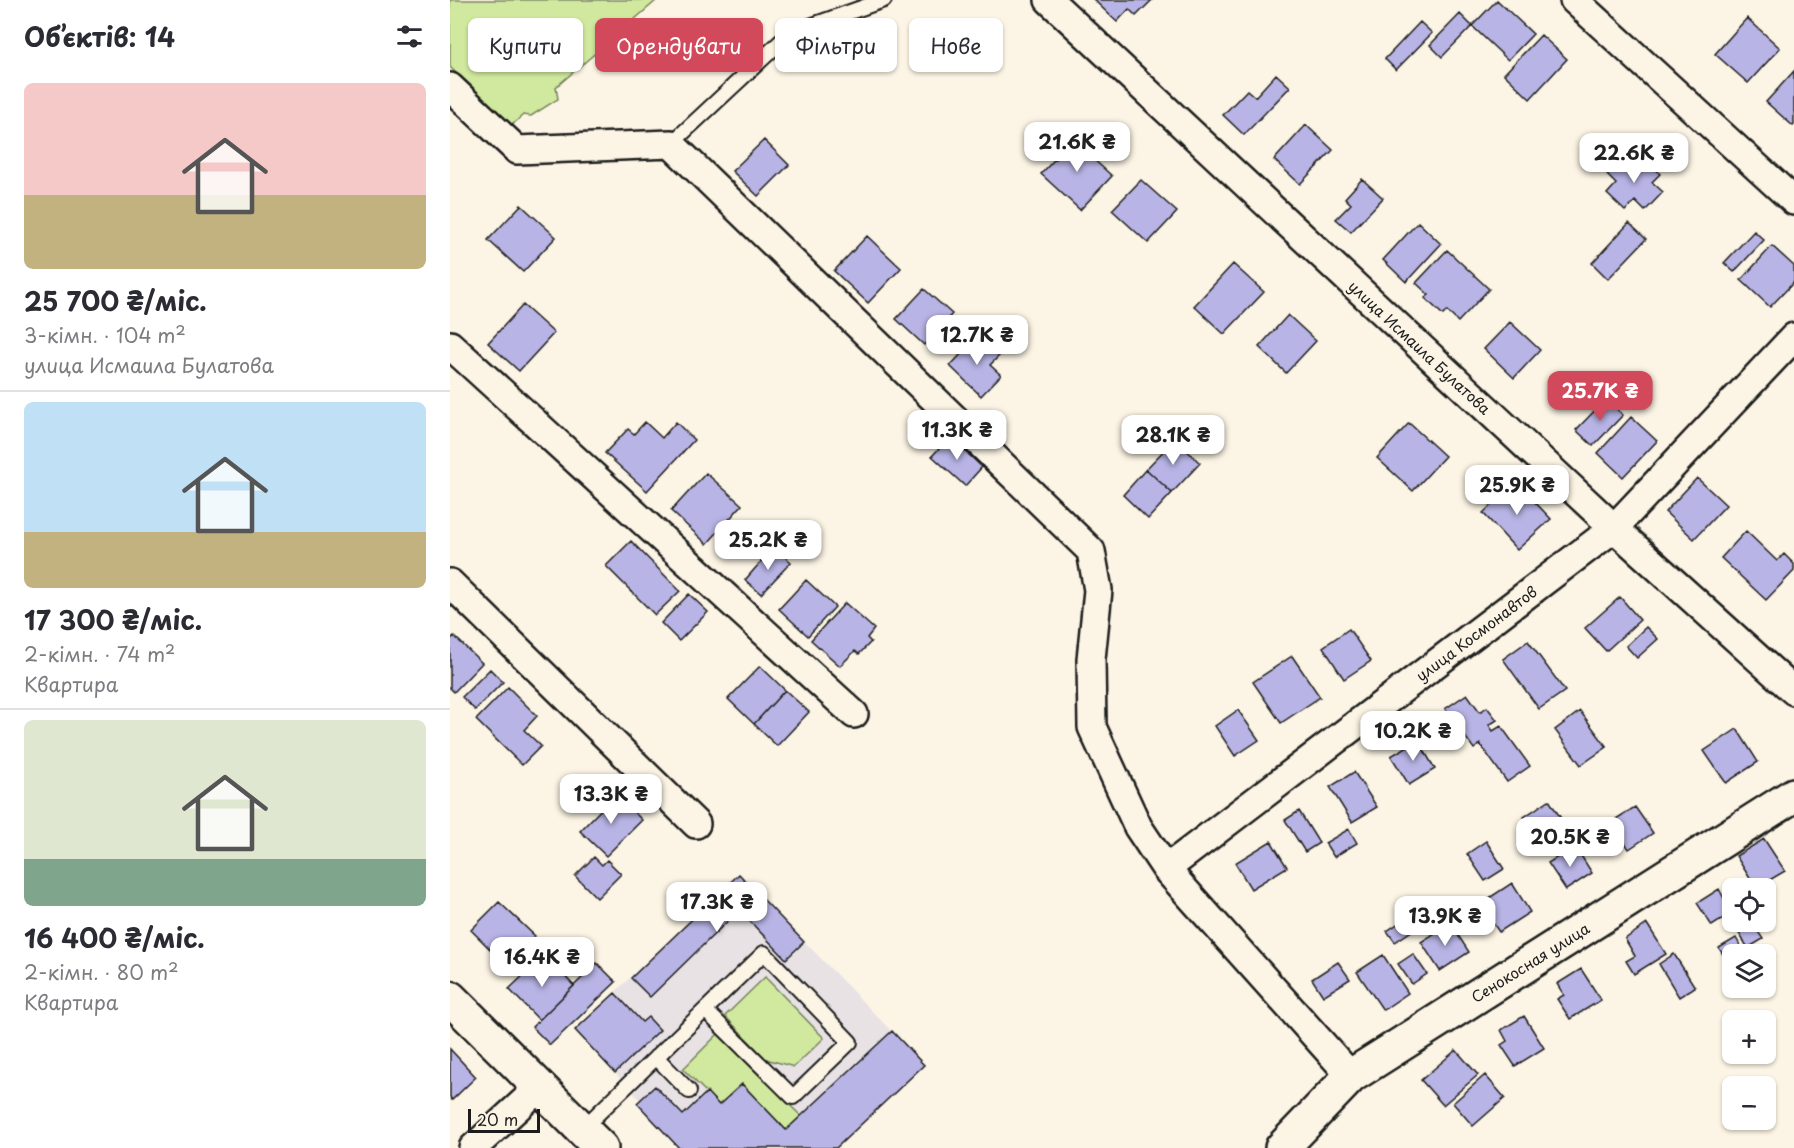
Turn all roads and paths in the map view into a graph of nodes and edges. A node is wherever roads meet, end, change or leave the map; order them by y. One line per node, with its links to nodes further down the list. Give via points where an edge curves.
1 (884, 0): 5 (lane, via 790,33)
2 (1049, 0): 9 (street, улица Исмаила Булатова)
3 (1574, 0): 6 (street)
4 (450, 87): 5 (street, via 517,150)
5 (671, 144): 15 (street, via 1091,551 1098,590 1091,659 1092,727 1138,827)
6 (1794, 201)
7 (1794, 338): 9 (street, улица Космонавтов)
8 (450, 345): 12 (street)
9 (1614, 528): 11 (street, улица Исмаила Булатова); 15 (street, улица Космонавтов)
10 (450, 583): 14 (street)
11 (1794, 691)
12 (854, 714)
13 (1794, 795): 19 (street, Сенокосная улица)
14 (696, 824)
15 (1166, 869): 19 (street)
16 (450, 998): 20 (street)
17 (705, 1010): 17 (lane, via 793,1097 850,1042 764,953); 18 (lane)
18 (656, 1057): 21 (lane); 22 (lane)
19 (1351, 1076): 24 (street, Сенокосная улица)
20 (540, 1087): 22 (street); 23 (street)
21 (689, 1091)
22 (591, 1138)
23 (473, 1148)
24 (1282, 1148)

